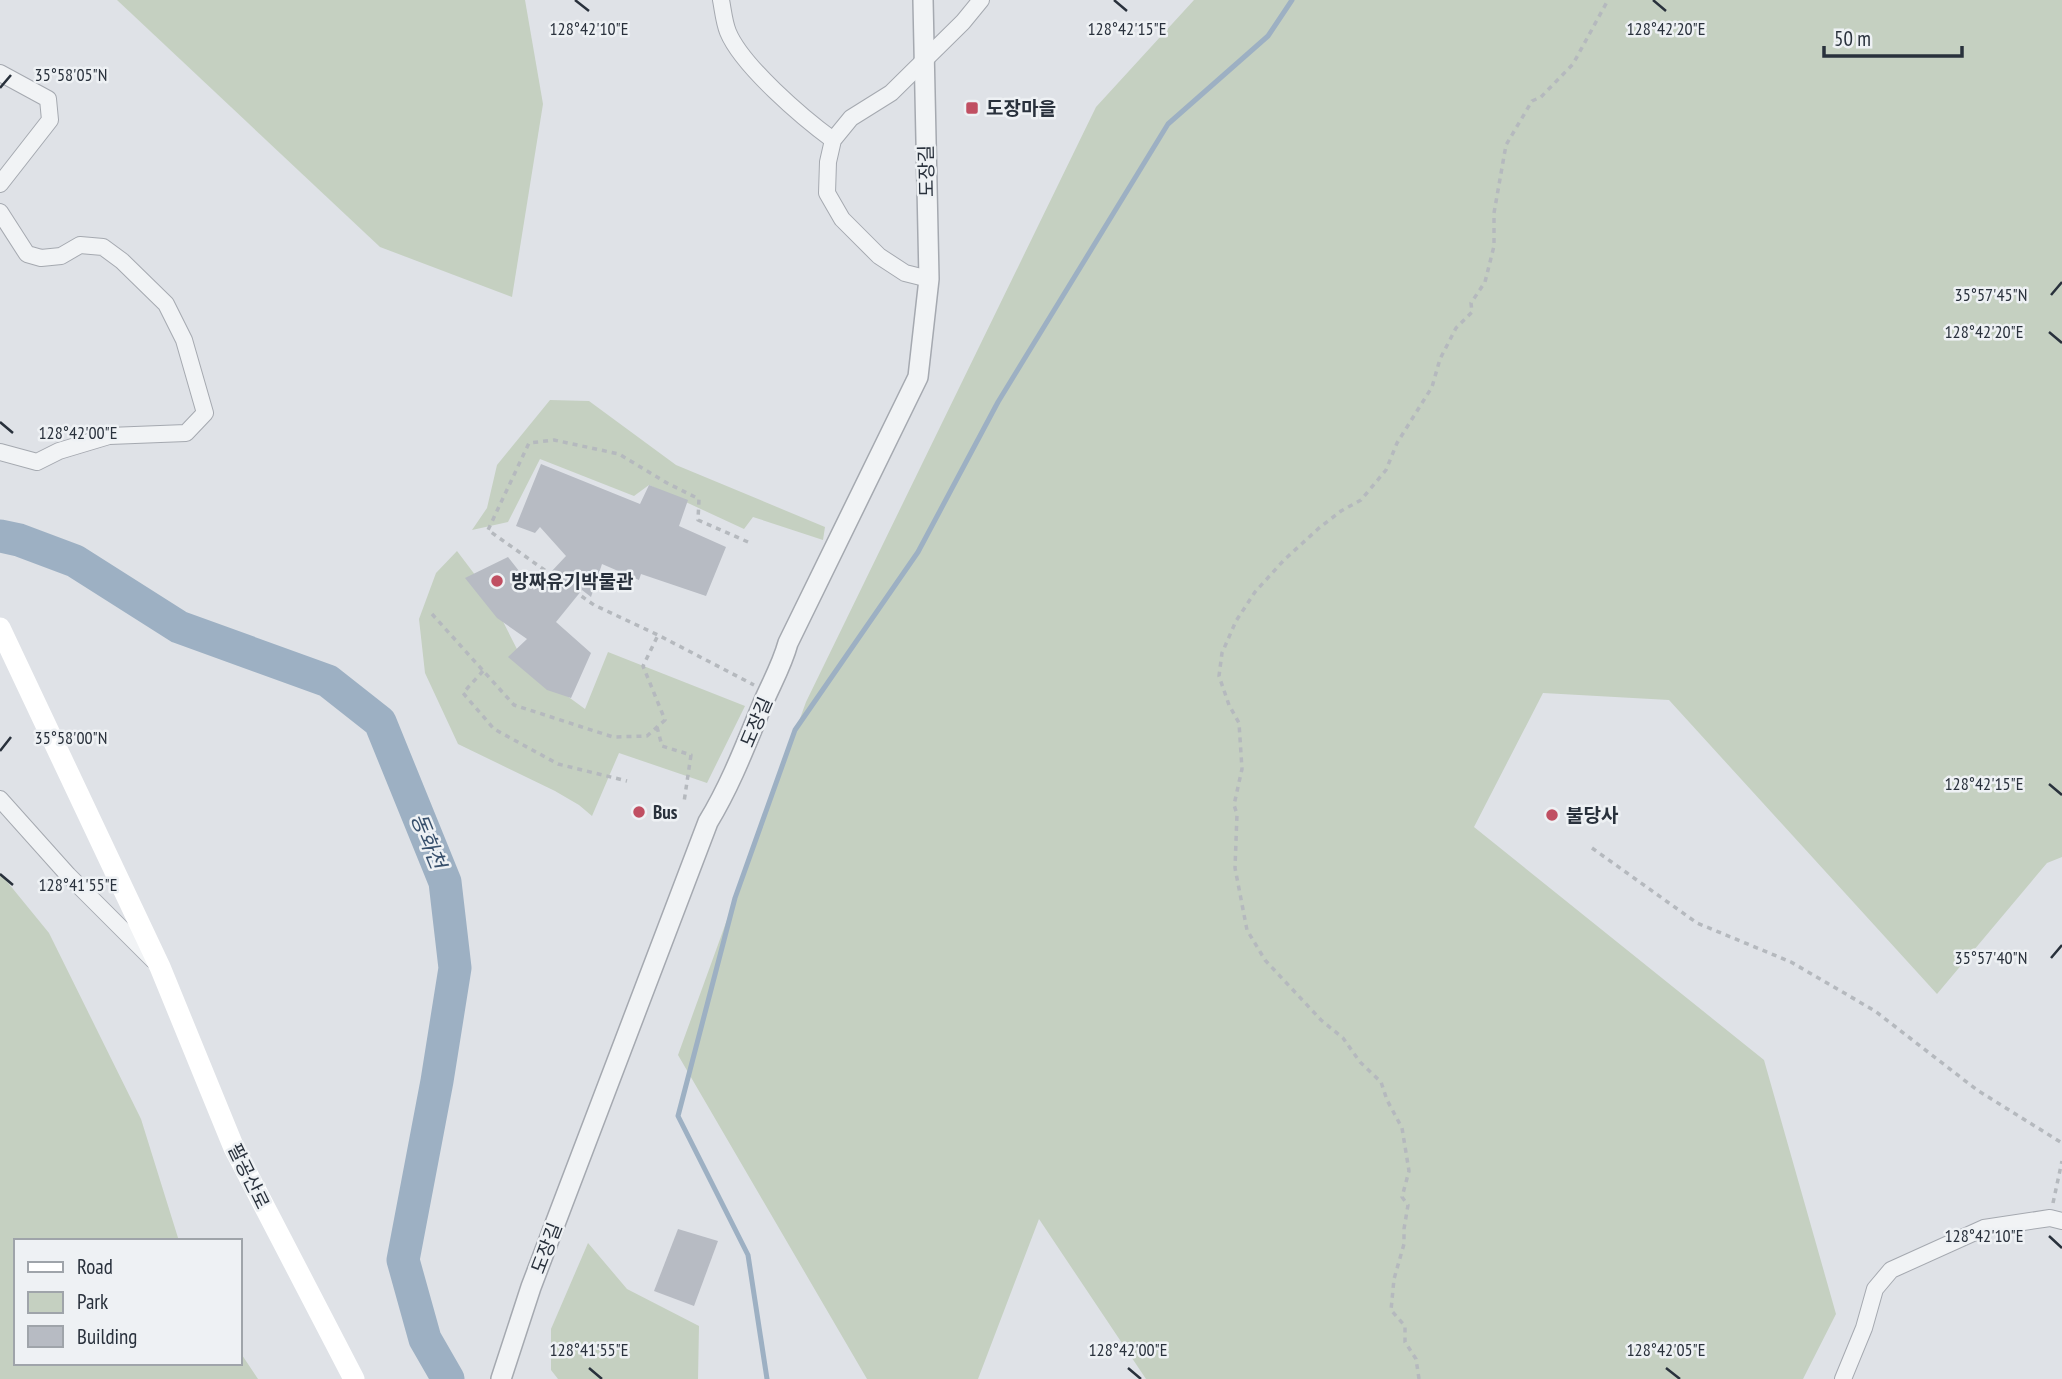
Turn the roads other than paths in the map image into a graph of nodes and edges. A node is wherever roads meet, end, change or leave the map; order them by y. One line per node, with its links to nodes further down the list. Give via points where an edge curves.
1 (721, 0): 6 (street, via 728,32 748,63)
2 (923, 0): 4 (street, 도장길)
3 (981, 0): 4 (street)
4 (924, 61): 6 (street, via 891,93 850,118); 9 (street, 도장길)
5 (0, 73): 7 (street, via 48,99 51,120)
6 (834, 140): 9 (street, via 827,193 842,219 879,256 905,273)
7 (0, 184)
8 (0, 212): 10 (street, via 27,254 41,258 61,256 80,245 103,247 166,304 184,340 205,413 186,433 109,436 37,462)
9 (929, 279): 15 (street, 도장길, via 918,377 788,643 727,791 708,822 531,1287)
10 (0, 452)
11 (0, 628): 13 (main road, 팔공산로)
12 (0, 799): 13 (street, 팔공산로)
13 (160, 967): 16 (main road, 팔공산로, via 234,1148)
14 (2056, 1219): 17 (street, via 1984,1228 1891,1270 1875,1289)
15 (502, 1376)
16 (354, 1379)
17 (1843, 1379)

